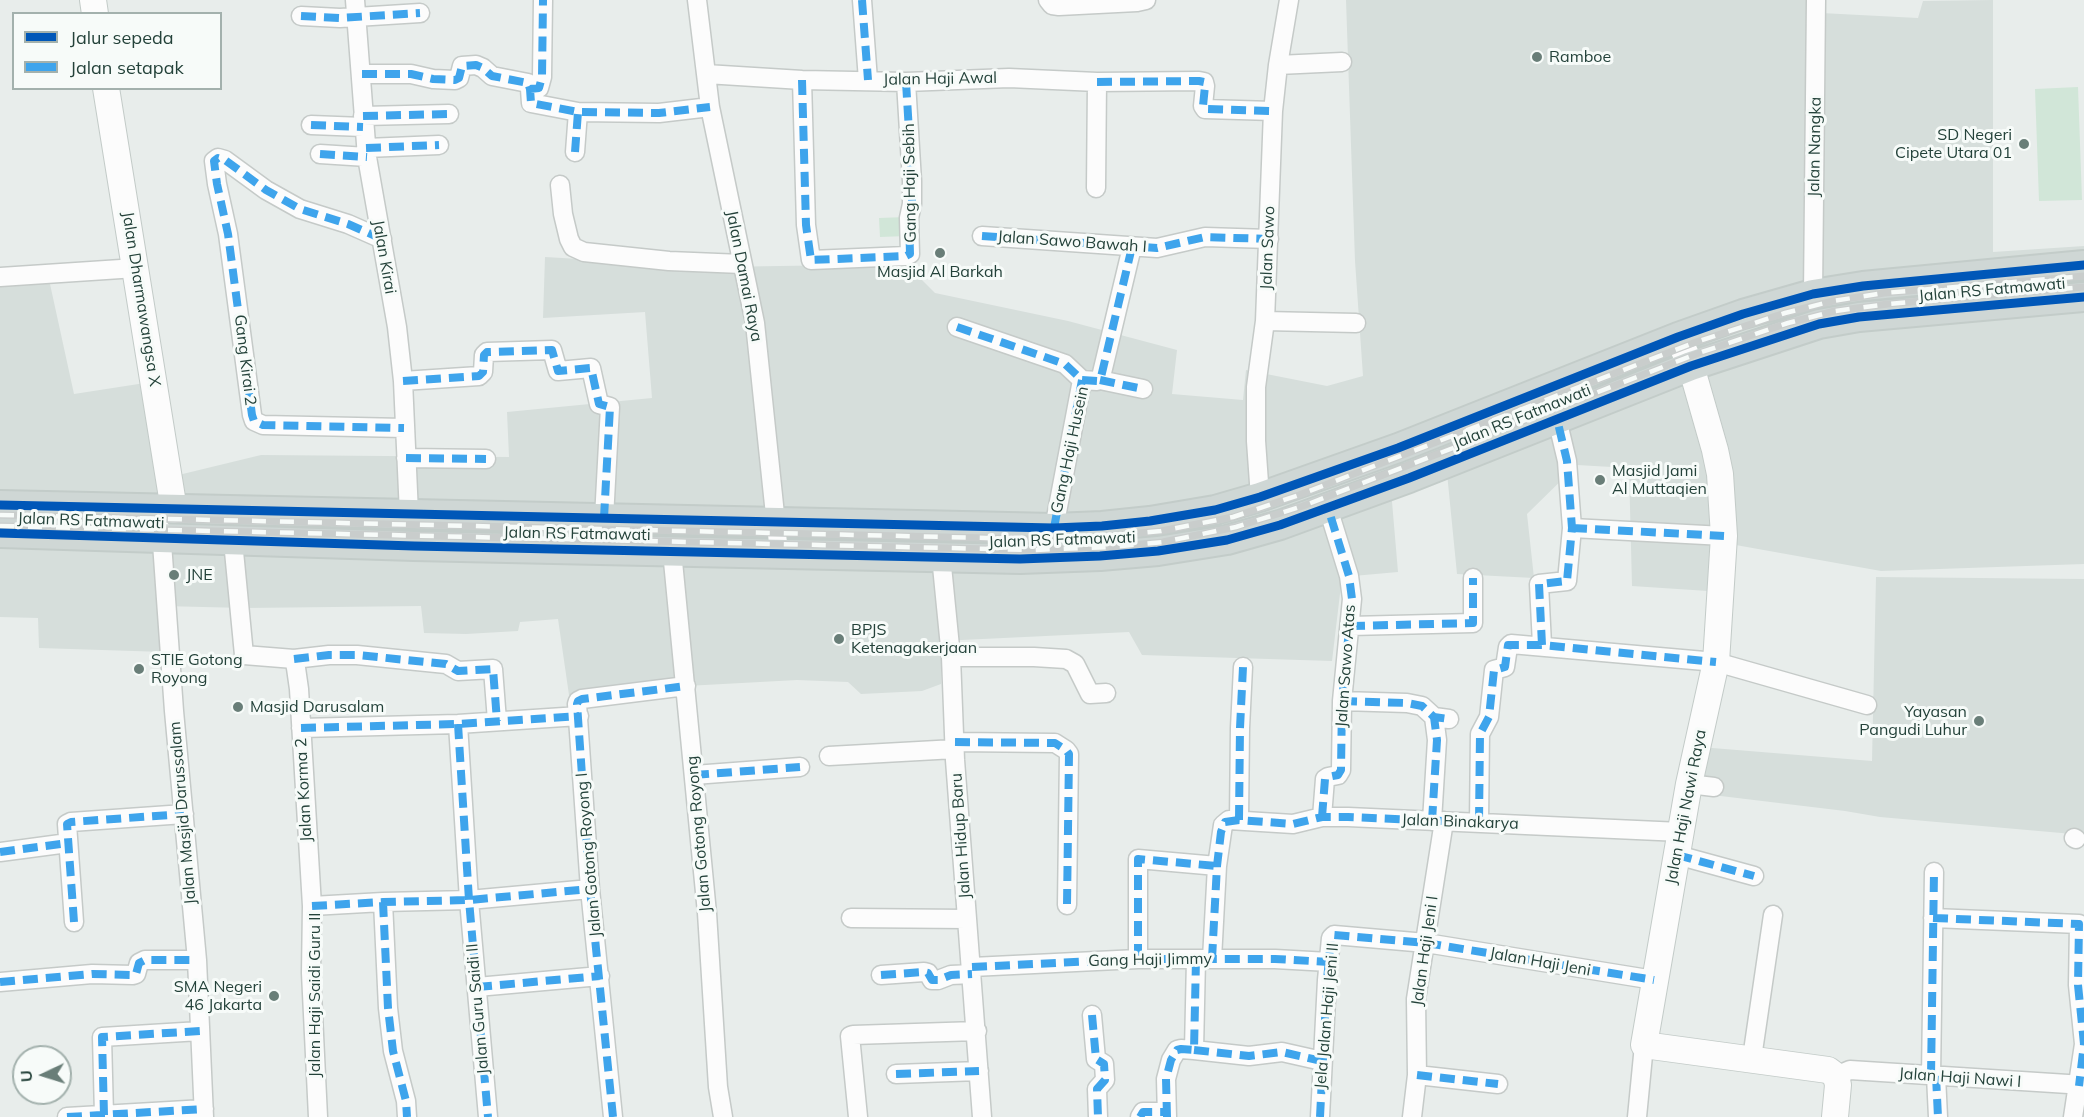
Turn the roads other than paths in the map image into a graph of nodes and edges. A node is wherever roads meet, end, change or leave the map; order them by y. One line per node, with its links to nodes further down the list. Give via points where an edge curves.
1 (543, 0): 20 (street, via 542,77)
2 (697, 0): 14 (street, Jalan Damai Raya)
3 (862, 0): 16 (street)
4 (1048, 0): 5 (street, via 1059,6)
5 (1146, 0)
6 (1289, 0): 12 (street, Jalan Sawo)
7 (1816, 0): 41 (street, Jalan Nangka)
8 (356, 8): 9 (street); 10 (street, via 340,18); 13 (street, Jalan Kirai)
9 (420, 13)
10 (301, 16)
11 (1342, 62): 12 (street)
12 (1278, 64): 22 (street, Jalan Sawo)
13 (362, 74): 20 (street, via 411,74 455,80 462,66 476,65 497,78 528,83); 25 (street, Jalan Kirai)
14 (706, 74): 15 (street, Jalan Haji Awal); 21 (street, Jalan Damai Raya)
15 (802, 80): 16 (street, Jalan Haji Awal); 17 (street, Gang Haji Sebih, via 806,225 811,260 910,254 912,181)
16 (868, 80): 17 (street, Jalan Haji Awal)
17 (906, 81): 18 (street, Jalan Haji Awal, via 1009,78)
18 (1097, 82): 22 (street, Jalan Haji Awal, via 1204,82 1204,110); 32 (street)
19 (106, 90): 39 (street, Jalan Dharmawangsa X)
20 (531, 96): 23 (street)
21 (710, 107): 23 (street, via 659,113); 37 (street, Jalan Damai Raya)
22 (1273, 111): 35 (street, Jalan Sawo)
23 (578, 112): 29 (street)
24 (449, 114): 25 (street)
25 (363, 121): 26 (street); 28 (street, Jalan Kirai)
26 (311, 125)
27 (439, 145): 28 (street)
28 (366, 152): 30 (street); 34 (street, Jalan Kirai)
29 (575, 152)
30 (320, 154)
31 (560, 185): 37 (street, via 569,239 573,247 584,252)
32 (1096, 188)
33 (982, 236): 36 (street, Jalan Sawo Bawah I)
34 (382, 239): 49 (street, Jalan Kirai); 52 (street, Gang Kirai 2, via 300,209 225,160 216,159 214,171 228,234 255,421 263,425)
35 (1269, 239): 36 (street, Jalan Sawo Bawah I, via 1205,237 1157,248); 43 (street, Jalan Sawo)
36 (1132, 247): 48 (street, Gang Haji Husein)
37 (742, 264): 61 (street, Jalan Damai Raya, via 755,323)
38 (2084, 266): 41 (main road, Jalan RS Fatmawati)
39 (136, 268): 40 (street); 58 (street, Jalan Dharmawangsa X)
40 (0, 278)
41 (1813, 294): 46 (main road, Jalan RS Fatmawati)
42 (2084, 297): 47 (main road, Jalan RS Fatmawati, via 1819,324)
43 (1265, 321): 44 (street); 55 (street, Jalan Sawo, via 1256,387)
44 (1356, 323)
45 (957, 327): 48 (street, via 1065,364)
46 (1678, 338): 47 (street, Jalan Haji Nawi Raya); 55 (main road, Jalan RS Fatmawati, via 1398,448)
47 (1691, 366): 51 (main road, Jalan RS Fatmawati); 65 (street, Jalan Haji Nawi Raya, via 1718,462)
48 (1091, 380): 50 (street); 62 (street, Gang Haji Husein)
49 (403, 381): 52 (street, Jalan Kirai); 60 (street, via 481,376 487,352 552,350 558,371 591,368 599,404 610,407)
50 (1143, 389)
51 (1557, 419): 57 (main road, Jalan RS Fatmawati); 63 (street, via 1567,461)
52 (404, 428): 53 (street, Jalan Kirai)
53 (406, 458): 54 (street); 59 (street, Jalan Kirai)
54 (486, 459)
55 (1260, 497): 62 (main road, Jalan RS Fatmawati, via 1215,510 1150,521)
56 (0, 505): 58 (main road, Jalan RS Fatmawati)
57 (1328, 508): 70 (main road, Jalan RS Fatmawati, via 1227,540 1184,548 1059,558); 72 (street, Jalan Sawo Atas, via 1349,576)
58 (167, 510): 59 (main road, Jalan RS Fatmawati); 66 (street, Jalan Masjid Darussalam)
59 (409, 514): 60 (main road, Jalan RS Fatmawati)
60 (604, 518): 61 (main road, Jalan RS Fatmawati)
61 (776, 523): 62 (main road, Jalan RS Fatmawati); 69 (street, Jalan Damai Raya)
62 (1054, 528)
63 (1572, 528): 65 (street); 73 (street, via 1567,581 1539,584)
64 (0, 533): 66 (main road, Jalan RS Fatmawati)
65 (1724, 536): 76 (street, Jalan Haji Nawi Raya)
66 (162, 539): 67 (main road, Jalan RS Fatmawati); 90 (street, Jalan Masjid Darussalam)
67 (233, 540): 68 (main road, Jalan RS Fatmawati); 75 (street, via 244,655)
68 (672, 551): 69 (main road, Jalan RS Fatmawati); 78 (street, Jalan Gotong Royong)
69 (779, 553): 70 (main road, Jalan RS Fatmawati)
70 (941, 556): 74 (street, Jalan Hidup Baru)
71 (1473, 578): 72 (street, via 1473,623)
72 (1350, 626): 80 (street, Jalan Sawo Atas)
73 (1542, 645): 76 (street); 94 (street, via 1510,644 1505,667 1494,670 1489,717 1479,740)
74 (951, 657): 79 (street, via 1066,659 1075,663 1087,692); 86 (street, Jalan Hidup Baru)
75 (294, 660): 83 (street, via 357,655 446,664 458,671 493,669); 85 (street, Jalan Korma 2)
76 (1716, 662): 81 (street); 96 (street, Jalan Haji Nawi Raya, via 1702,786)
77 (1244, 667): 92 (street)
78 (686, 686): 82 (street, via 582,699 577,704); 89 (street, Jalan Gotong Royong)
79 (1106, 693)
80 (1342, 701): 91 (street, Jalan Sawo Atas, via 1341,770 1325,779); 93 (street, Jalan Haji Jeni I, via 1422,706 1442,718 1437,740)
81 (1867, 705)
82 (579, 716): 83 (street); 101 (street, Jalan Gotong Royong I)
83 (497, 722): 84 (street)
84 (458, 724): 85 (street); 102 (street, Jalan Guru Saidi II)
85 (301, 728): 105 (street, Jalan Korma 2)
86 (955, 751): 87 (street); 104 (street, via 1055,743 1069,754); 109 (street, Jalan Hidup Baru)
87 (829, 761)
88 (800, 767): 89 (street)
89 (694, 775): 144 (street, Jalan Gotong Royong)
90 (184, 814): 95 (street, via 71,822 67,824); 114 (street, Jalan Masjid Darussalam)
91 (1322, 817): 92 (street, Jalan Binakarya, via 1293,824); 93 (street, Jalan Binakarya)
92 (1239, 820): 98 (street, via 1223,825)
93 (1438, 821): 94 (street, Jalan Binakarya); 111 (street, Jalan Haji Jeni I)
94 (1479, 822): 96 (street, Jalan Binakarya)
95 (68, 843): 97 (street); 110 (street)
96 (1679, 844): 100 (street, Jalan Binakarya); 119 (street, Jalan Haji Nawi Raya)
97 (0, 852)
98 (1217, 866): 112 (street, via 1138,859); 113 (street)
99 (1934, 872): 108 (street)
100 (1754, 876)
101 (590, 889): 102 (street); 118 (street, Jalan Gotong Royong I)
102 (469, 900): 103 (street, Jalan Haji Saidi Guru II); 121 (street, Jalan Guru Saidi II)
103 (383, 902): 105 (street, Jalan Haji Saidi Guru II); 141 (street, via 388,1008)
104 (1067, 905)
105 (312, 906): 140 (street, Jalan Haji Saidi Guru II)
106 (1773, 915): 127 (street)
107 (851, 918): 109 (street)
108 (1933, 918): 133 (street); 135 (street, via 2079,924 2078,985 2084,1044)
109 (967, 919): 116 (street, Jalan Hidup Baru)
110 (74, 922)
111 (1426, 943): 115 (street, Jela Jalan Haji Jeni II, via 1336,934 1331,938); 119 (street, Jalan Haji Jeni); 131 (street, Jalan Haji Jeni I, via 1416,999)
112 (1138, 959): 113 (street, Gang Haji Jimmy); 116 (street, Gang Haji Jimmy)
113 (1204, 959): 115 (street, Gang Haji Jimmy); 126 (street)
114 (196, 960): 120 (street, via 145,960 133,975 92,974); 123 (street, Jalan Masjid Darussalam)
115 (1329, 962): 128 (street, Jela Jalan Haji Jeni II)
116 (972, 970): 117 (street, Gang Haji Jimmy, via 938,980 924,972); 124 (street, Jalan Hidup Baru)
117 (881, 975)
118 (600, 976): 121 (street); 143 (street, Jalan Gotong Royong I)
119 (1654, 980): 125 (street, Jalan Haji Nawi Raya)
120 (0, 982)
121 (477, 987): 142 (street, Jalan Guru Saidi II)
122 (1092, 1015): 147 (street, via 1096,1059 1104,1064 1105,1080 1097,1089)
123 (200, 1031): 136 (street, Jalan Masjid Darussalam); 138 (street, via 102,1037)
124 (977, 1031): 129 (street, Jalan Hidup Baru); 145 (street, via 850,1036)
125 (1644, 1045): 127 (street); 151 (street)
126 (1194, 1050): 128 (street, via 1249,1056 1282,1052); 137 (street, via 1180,1048 1174,1054 1166,1079)
127 (1752, 1058): 132 (street, via 1827,1070)
128 (1322, 1061): 149 (street, Jela Jalan Haji Jeni II)
129 (979, 1071): 130 (street); 146 (street, Jalan Hidup Baru)
130 (896, 1074)
131 (1417, 1075): 134 (street); 150 (street, Jalan Haji Jeni I)
132 (1836, 1076): 133 (street, Jalan Haji Nawi I, via 1850,1070); 152 (street)
133 (1933, 1076): 135 (street, Jalan Haji Nawi I); 153 (street)
134 (1498, 1084)
135 (2081, 1086): 154 (street)
136 (204, 1113): 138 (street)
137 (1166, 1114): 148 (street, via 1143,1112)
138 (104, 1115): 139 (street)
139 (67, 1117)
140 (318, 1117)
141 (407, 1117)
142 (488, 1117)
143 (613, 1117)
144 (723, 1117)
145 (858, 1117)
146 (982, 1117)
147 (1098, 1117)
148 (1140, 1117)
149 (1320, 1117)
150 (1412, 1117)
151 (1636, 1117)
152 (1835, 1117)
153 (1938, 1117)
154 (2073, 1117)

